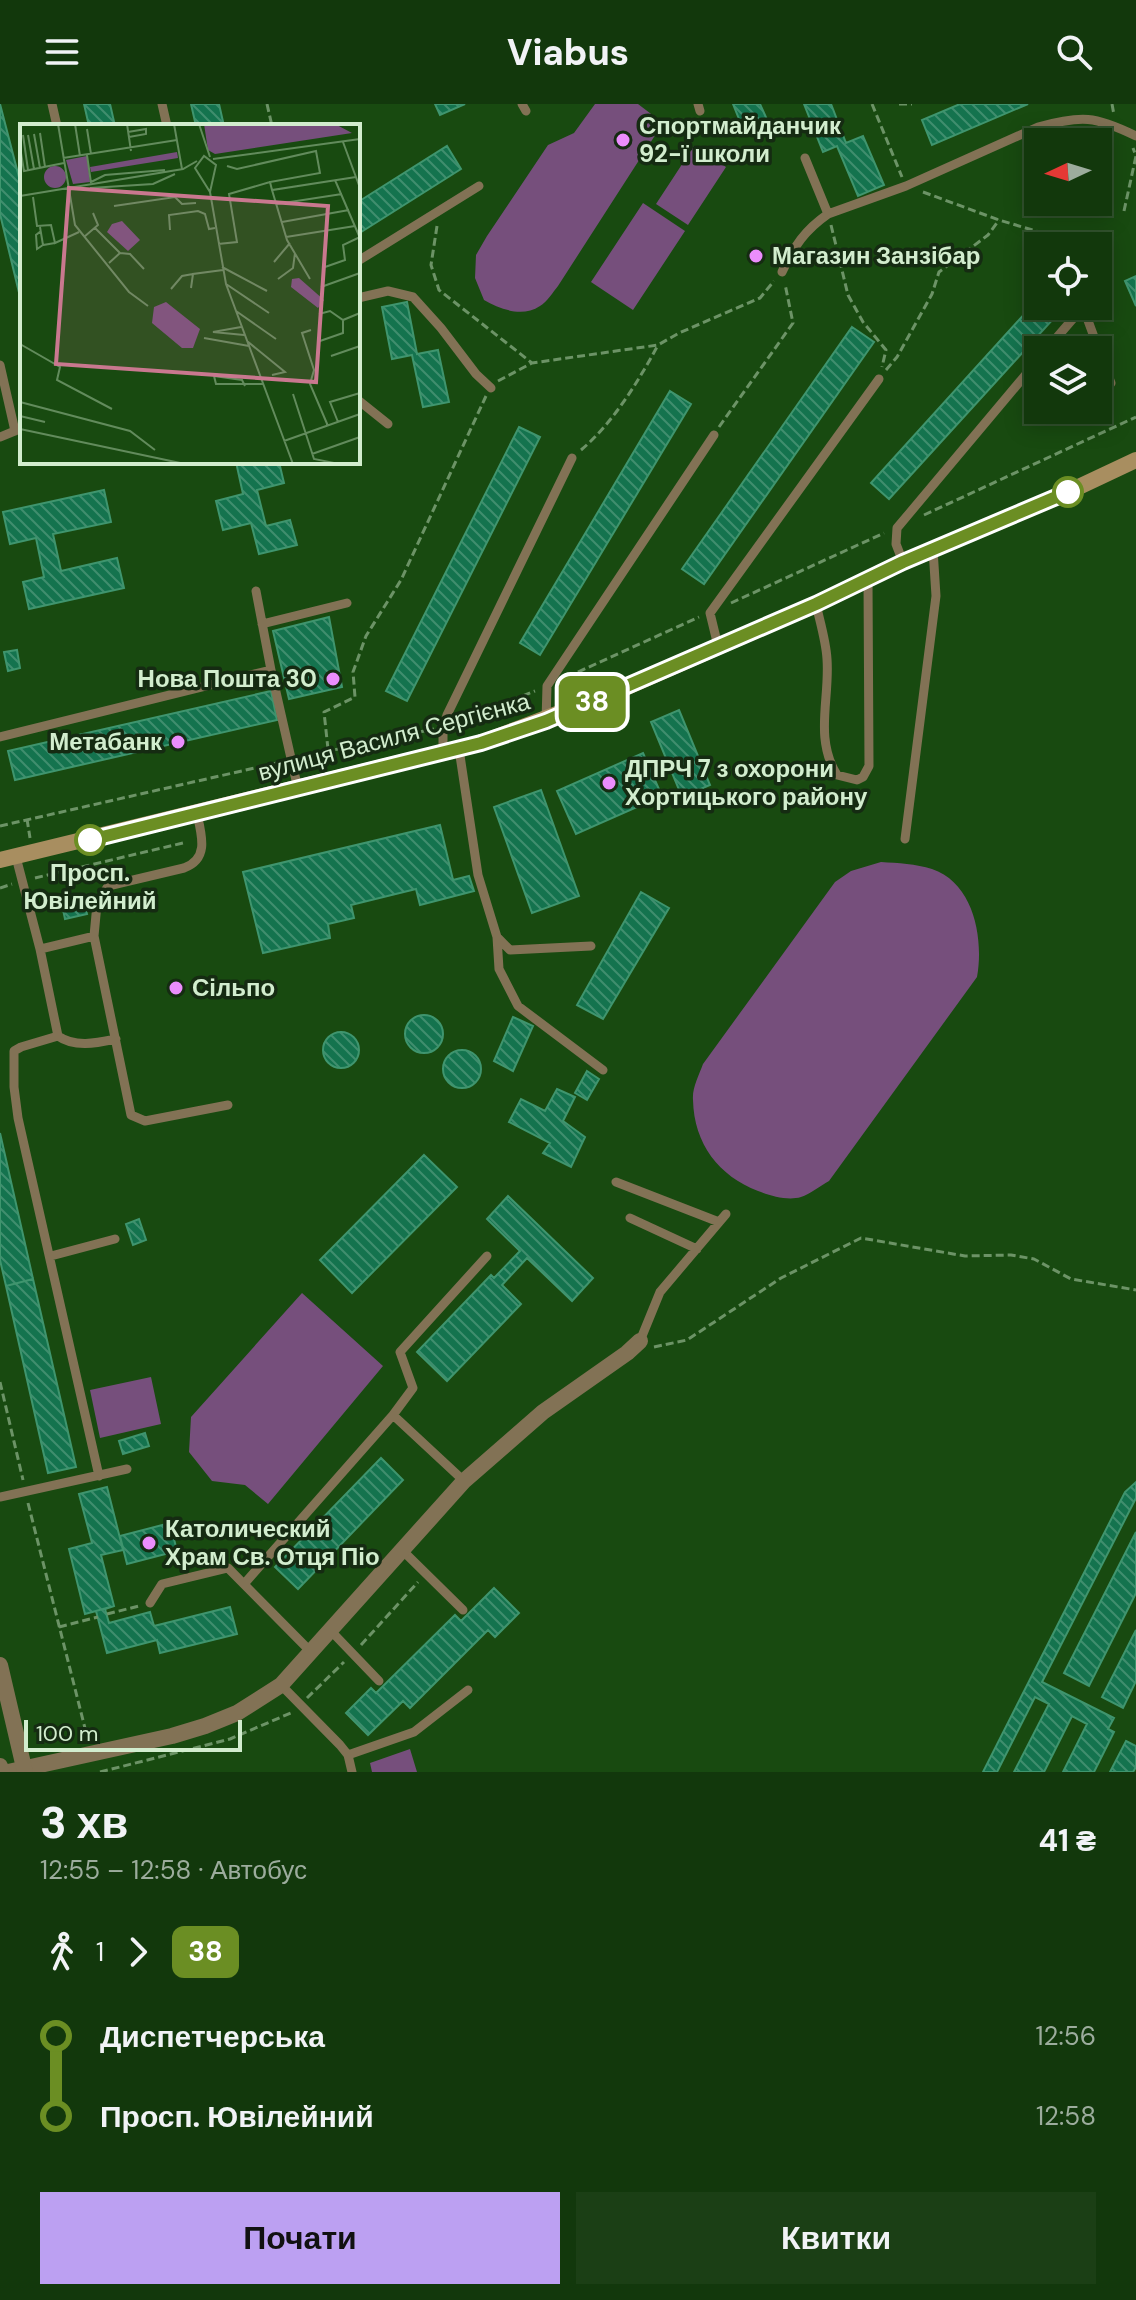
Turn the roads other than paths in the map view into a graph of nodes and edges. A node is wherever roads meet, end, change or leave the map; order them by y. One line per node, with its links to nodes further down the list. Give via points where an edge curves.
1 (52, 104): 3 (lane)
2 (162, 104): 4 (lane)
3 (57, 124)
4 (167, 124)
5 (1132, 134): 8 (lane, via 1088,118 1038,127)
6 (805, 158): 8 (lane)
7 (479, 186): 9 (lane)
8 (828, 214): 10 (lane, via 805,231)
9 (360, 260)
10 (782, 272)
11 (360, 298): 17 (lane, via 388,291 413,297)
12 (1058, 336): 13 (lane, via 1083,307)
13 (1094, 336)
14 (0, 365): 20 (lane)
15 (1024, 377): 26 (lane, via 897,528)
16 (879, 379): 32 (lane, via 710,613)
17 (491, 388)
18 (360, 402): 19 (lane)
19 (388, 424)
20 (18, 430): 22 (lane)
21 (714, 435): 34 (lane, via 547,686)
22 (0, 437)
23 (572, 458): 36 (lane, via 443,728)
24 (1136, 460): 25 (main road, вулиця Василя Сергієнка)
25 (933, 549): 26 (main road, вулиця Василя Сергієнка); 39 (lane, via 936,596)
26 (903, 562): 27 (main road, вулиця Василя Сергієнка)
27 (868, 580): 30 (main road, вулиця Василя Сергієнка); 30 (lane, via 869,766 857,780 837,775 829,763 823,733 827,659)
28 (256, 591): 31 (lane)
29 (347, 603): 31 (lane)
30 (816, 604): 32 (main road, вулиця Василя Сергієнка)
31 (262, 624): 33 (lane)
32 (718, 646): 34 (main road, вулиця Василя Сергієнка)
33 (271, 670): 35 (lane); 37 (lane)
34 (546, 721): 36 (main road, вулиця Василя Сергієнка)
35 (0, 737)
36 (451, 751): 37 (main road, вулиця Василя Сергієнка); 42 (lane)
37 (298, 789): 38 (main road, вулиця Василя Сергієнка)
38 (197, 814): 40 (main road, вулиця Василя Сергієнка); 41 (lane, via 201,834 195,864 108,886 97,904)
39 (905, 839)
40 (8, 859): 44 (lane, via 21,882)
41 (94, 936): 44 (lane); 46 (lane)
42 (497, 937): 43 (lane, via 510,950); 47 (lane, via 499,969 518,1006)
43 (591, 946)
44 (40, 949): 45 (lane)
45 (58, 1036): 46 (lane, via 91,1044); 55 (lane, via 21,1047 13,1057 18,1118)
46 (116, 1039): 48 (lane, via 129,1109 136,1119)
47 (603, 1070)
48 (228, 1105)
49 (616, 1182): 52 (lane)
50 (726, 1214): 52 (lane)
51 (630, 1218): 54 (lane)
52 (719, 1222): 54 (lane)
53 (115, 1239): 55 (lane)
54 (697, 1249): 57 (lane, via 660,1292)
55 (51, 1256): 60 (lane)
56 (487, 1256): 58 (lane, via 400,1352 413,1388)
57 (640, 1341): 61 (street, via 543,1412)
58 (393, 1415): 61 (lane); 64 (lane)
59 (127, 1469): 60 (lane)
60 (99, 1476): 62 (lane)
61 (464, 1481): 63 (street)
62 (0, 1497)
63 (402, 1550): 66 (lane); 67 (street)
64 (244, 1584): 65 (lane, via 228,1568 162,1584); 68 (lane)
65 (150, 1603)
66 (463, 1610)
67 (331, 1631): 68 (street); 70 (lane)
68 (312, 1653): 71 (street)
69 (0, 1665): 75 (street)
70 (379, 1681)
71 (281, 1685): 73 (lane); 75 (street, via 205,1726)
72 (468, 1690): 73 (lane, via 414,1732)
73 (348, 1755): 77 (lane)
74 (0, 1766): 76 (street)
75 (19, 1771)
76 (2, 1772)
77 (352, 1772)

